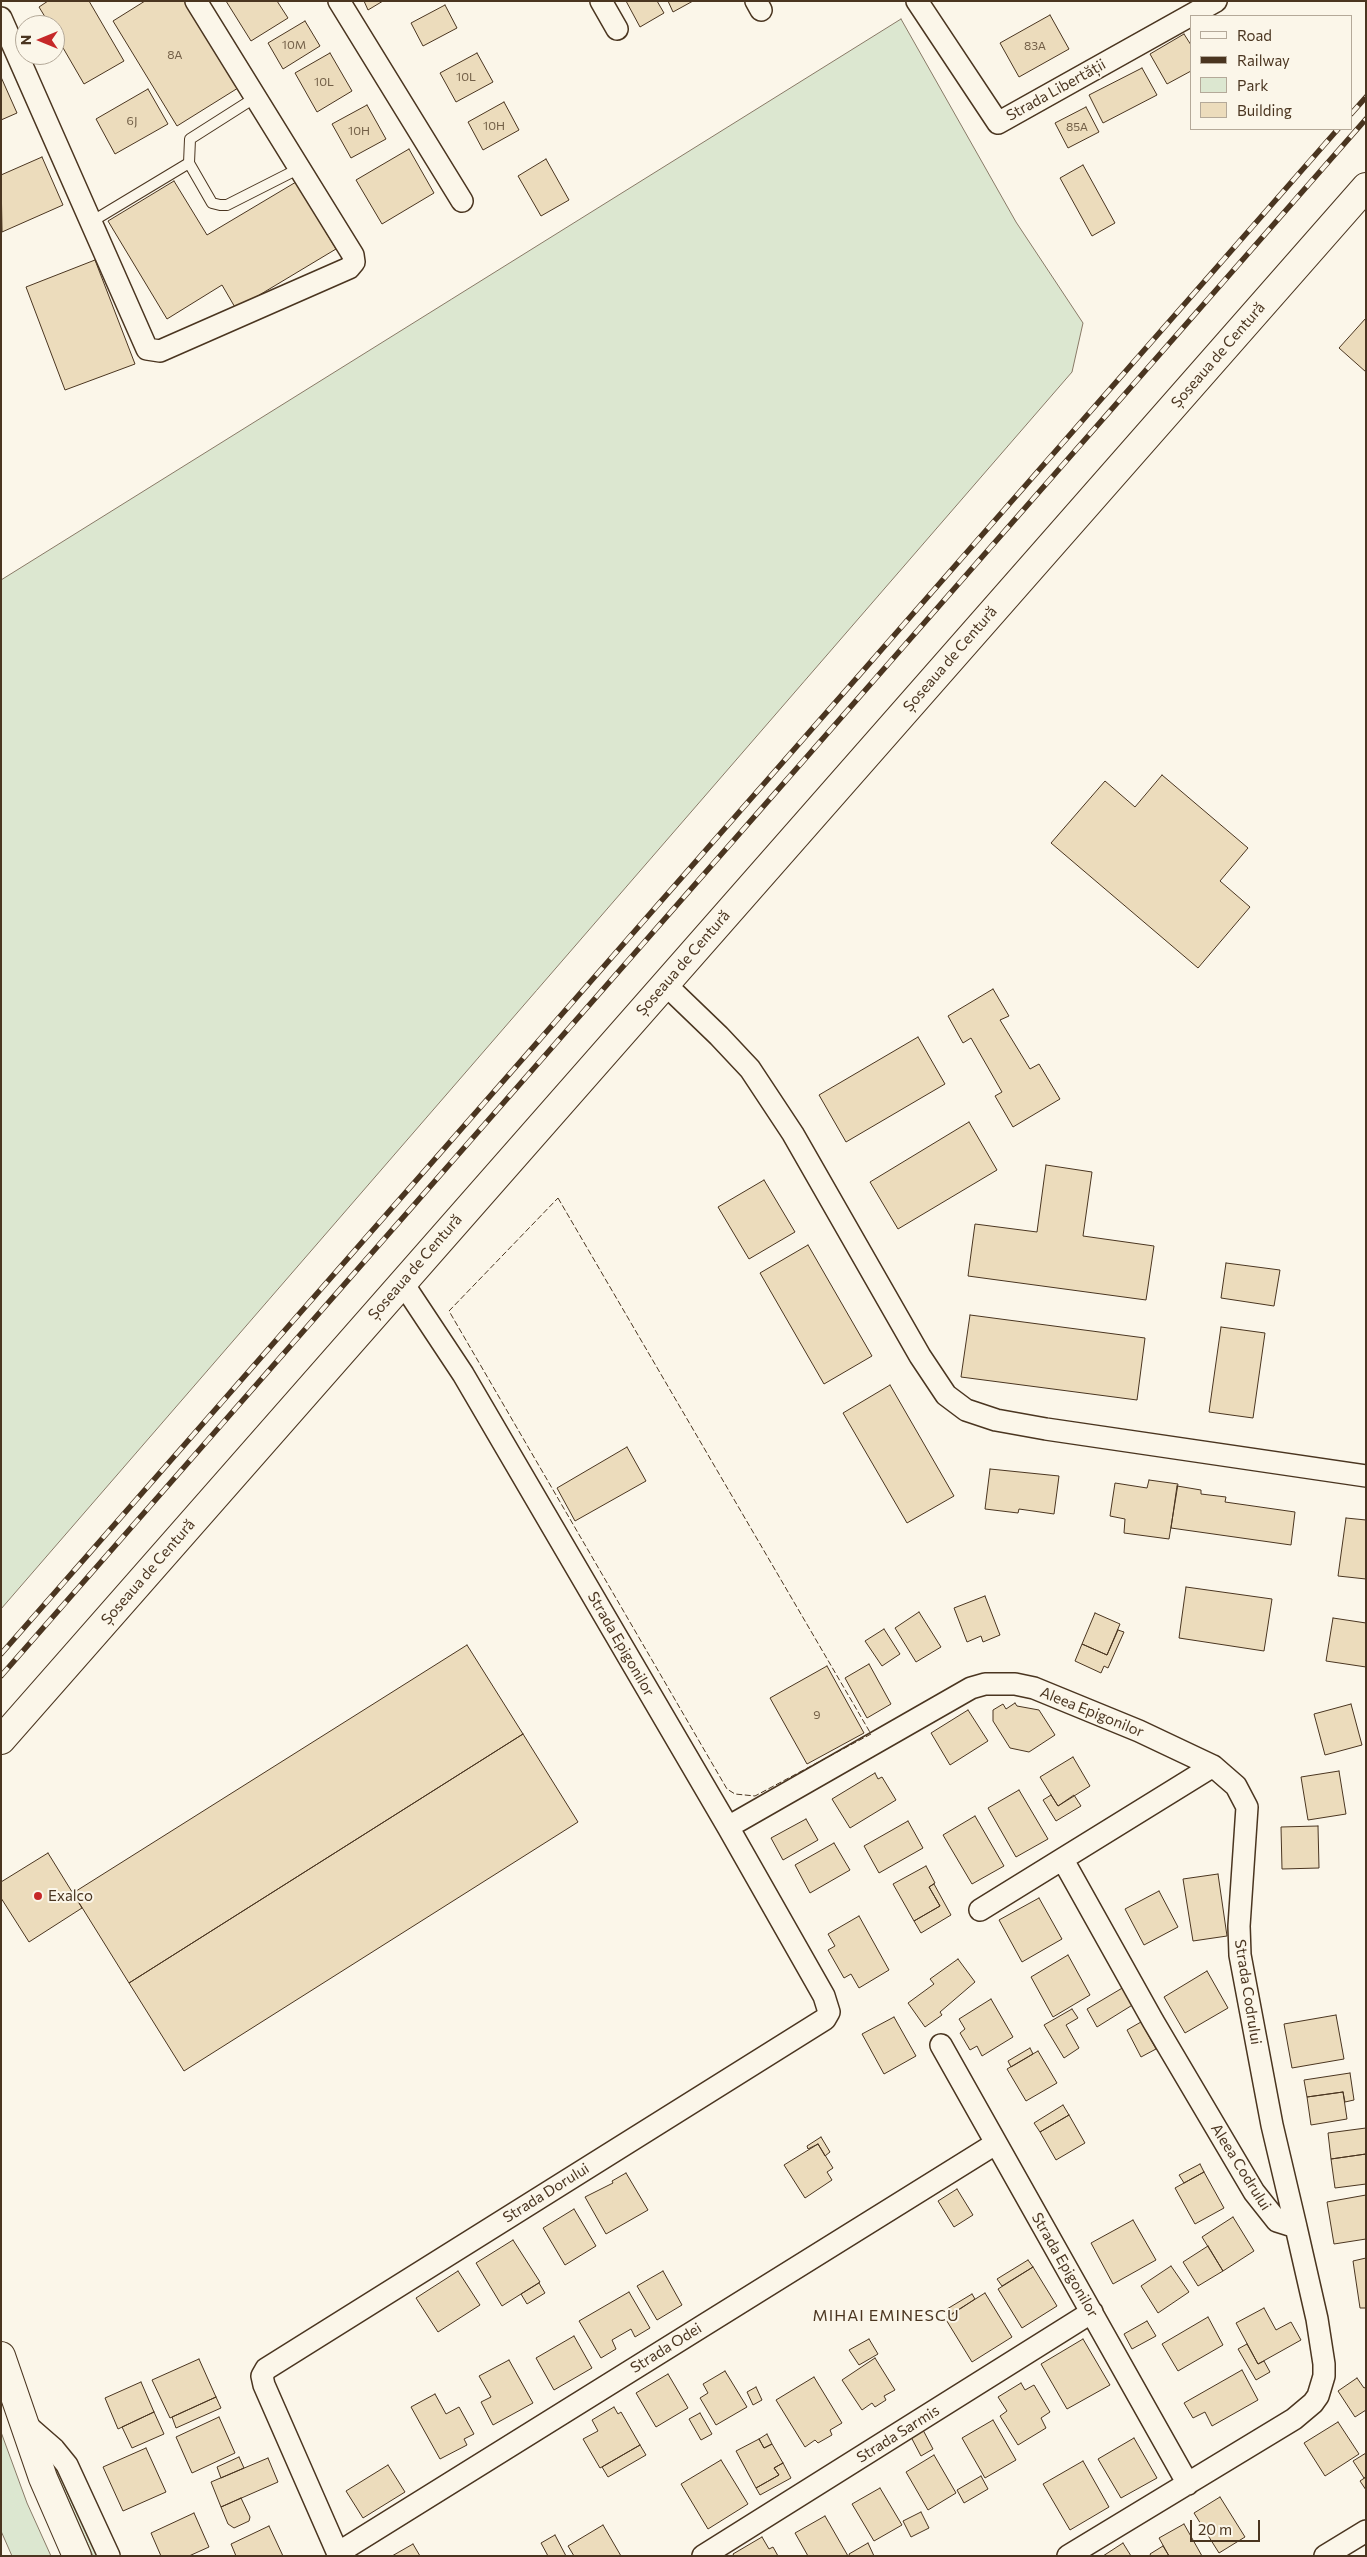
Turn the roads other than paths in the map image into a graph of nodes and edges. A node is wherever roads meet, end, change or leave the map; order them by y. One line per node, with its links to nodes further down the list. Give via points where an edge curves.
1 (196, 1): 10 (street)
2 (339, 1): 14 (street)
3 (601, 1): 9 (street)
4 (917, 1): 7 (street, Strada Libertății, via 998,123)
5 (1216, 1): 6 (street, Strada Libertății)
6 (1191, 15)
7 (1190, 16)
8 (1, 18): 15 (street)
9 (617, 29)
10 (256, 97): 11 (lane, via 190,140); 12 (street)
11 (189, 163): 12 (lane, via 212,203 220,205 227,205); 15 (lane)
12 (300, 168): 15 (street, via 353,254 354,262 349,268 160,350 147,349)
13 (1366, 187): 16 (main road, Șoseaua de Centură)
14 (462, 201)
15 (91, 222)
16 (664, 984): 17 (main road, Șoseaua de Centură); 18 (street, via 750,1070 793,1134 920,1356 946,1395 966,1410 996,1420 1055,1430)
17 (402, 1282): 19 (main road, Șoseaua de Centură); 21 (street, Strada Epigonilor, via 463,1374)
18 (1366, 1476)
19 (1, 1740)
20 (1213, 1766): 21 (street, Aleea Epigonilor, via 1139,1731 1034,1688 985,1684 971,1688); 22 (street); 27 (street, Strada Codrului, via 1236,1786 1247,1807 1240,1955 1272,2124)
21 (728, 1827): 24 (street, Strada Epigonilor, via 824,1996)
22 (1063, 1860): 23 (street); 27 (street, Aleea Codrului, via 1254,2192 1277,2221)
23 (980, 1910)
24 (829, 2012): 33 (street, Strada Dorului, via 817,2025 468,2241 263,2373 264,2385)
25 (942, 2045): 26 (street, Strada Epigonilor)
26 (996, 2144): 28 (street, Strada Epigonilor); 33 (street, Strada Odei)
27 (1296, 2227): 31 (street, via 1321,2345 1324,2364 1322,2386 1312,2403 1294,2419)
28 (1092, 2312): 31 (street, Strada Epigonilor); 36 (street, Strada Sarmis)
29 (1, 2356): 30 (main road)
30 (23, 2422): 34 (main road); 35 (street, via 67,2464)
31 (1188, 2484): 37 (street)
32 (1366, 2531): 38 (street)
33 (339, 2554)
34 (77, 2556)
35 (109, 2556)
36 (704, 2556)
37 (1068, 2556)
38 (1325, 2556)

